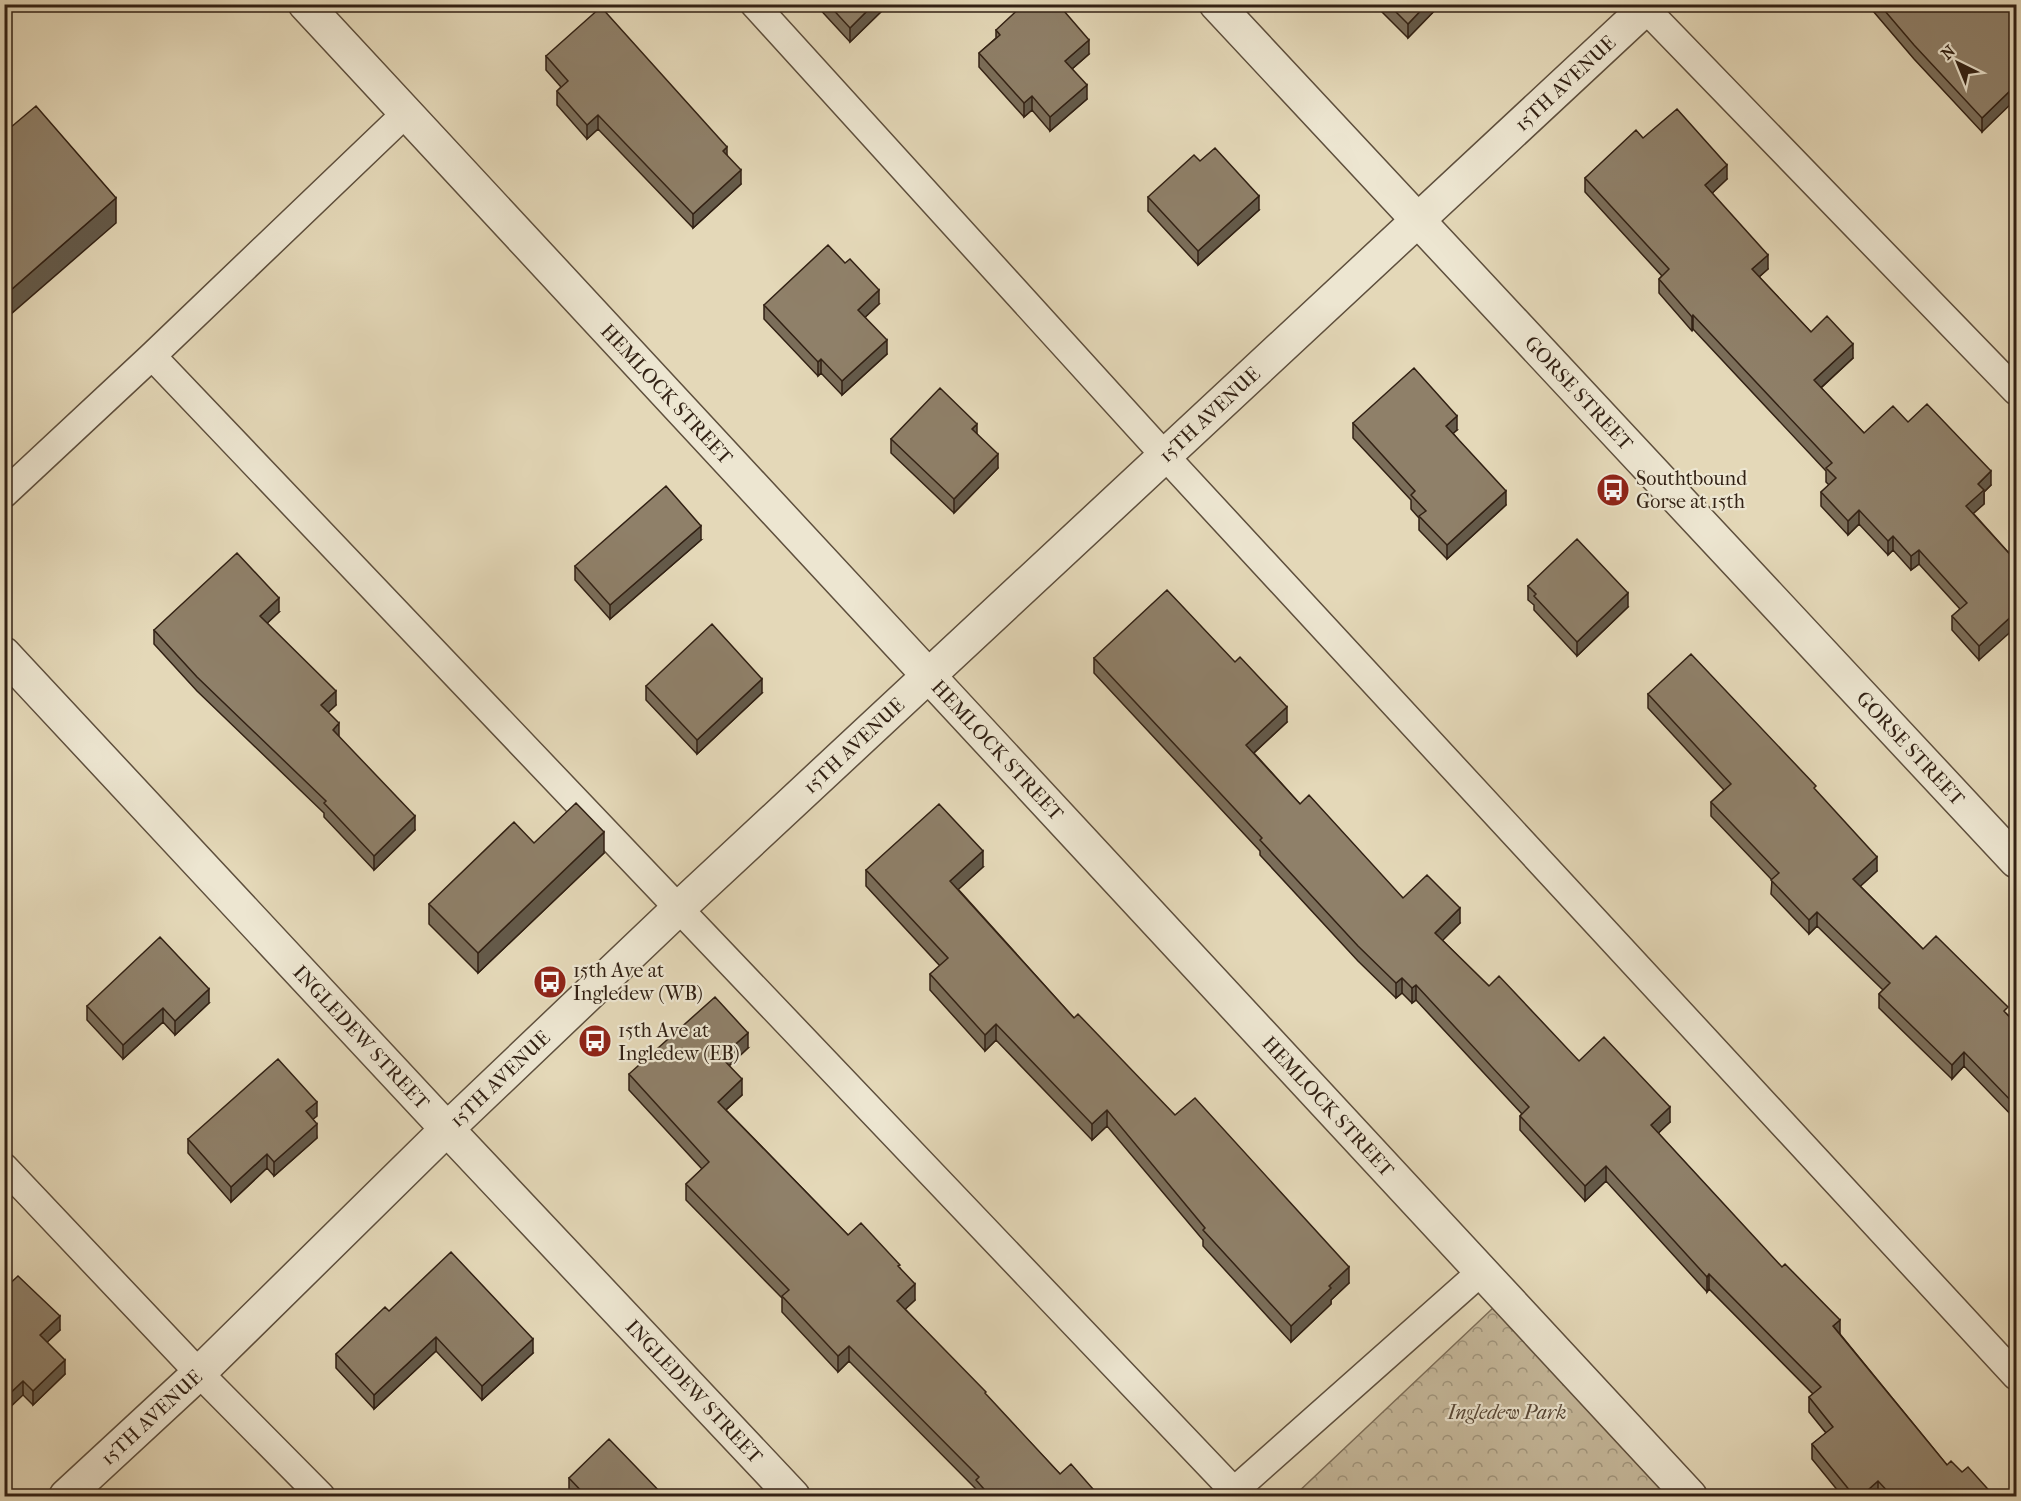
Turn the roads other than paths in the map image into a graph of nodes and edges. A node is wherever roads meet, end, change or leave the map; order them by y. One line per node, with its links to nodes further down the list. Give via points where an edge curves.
1 (305, 4): 5 (street, HEMLOCK STREET)
2 (754, 4): 9 (lane)
3 (1216, 4): 6 (street, GORSE STREET)
4 (1645, 6): 6 (street, 15TH AVENUE); 8 (lane)
5 (406, 113): 7 (lane); 12 (street, HEMLOCK STREET)
6 (1417, 219): 9 (street, 15TH AVENUE); 13 (street, GORSE STREET)
7 (152, 356): 10 (lane); 14 (lane)
8 (2016, 391)
9 (1166, 457): 12 (street, 15TH AVENUE); 19 (lane)
10 (4, 494)
11 (4, 654): 15 (street, INGLEDEW STREET)
12 (928, 675): 14 (street, 15TH AVENUE); 17 (street, HEMLOCK STREET)
13 (2016, 861)
14 (679, 908): 15 (street, 15TH AVENUE); 17 (lane, via 1234,1491)
15 (447, 1129): 18 (street, 15TH AVENUE); 22 (street, INGLEDEW STREET)
16 (4, 1167): 18 (lane)
17 (1482, 1271): 23 (street, HEMLOCK STREET)
18 (199, 1373): 20 (street, 15TH AVENUE); 21 (lane)
19 (2016, 1377)
20 (66, 1497)
21 (321, 1497)
22 (793, 1497)
23 (1690, 1497)

